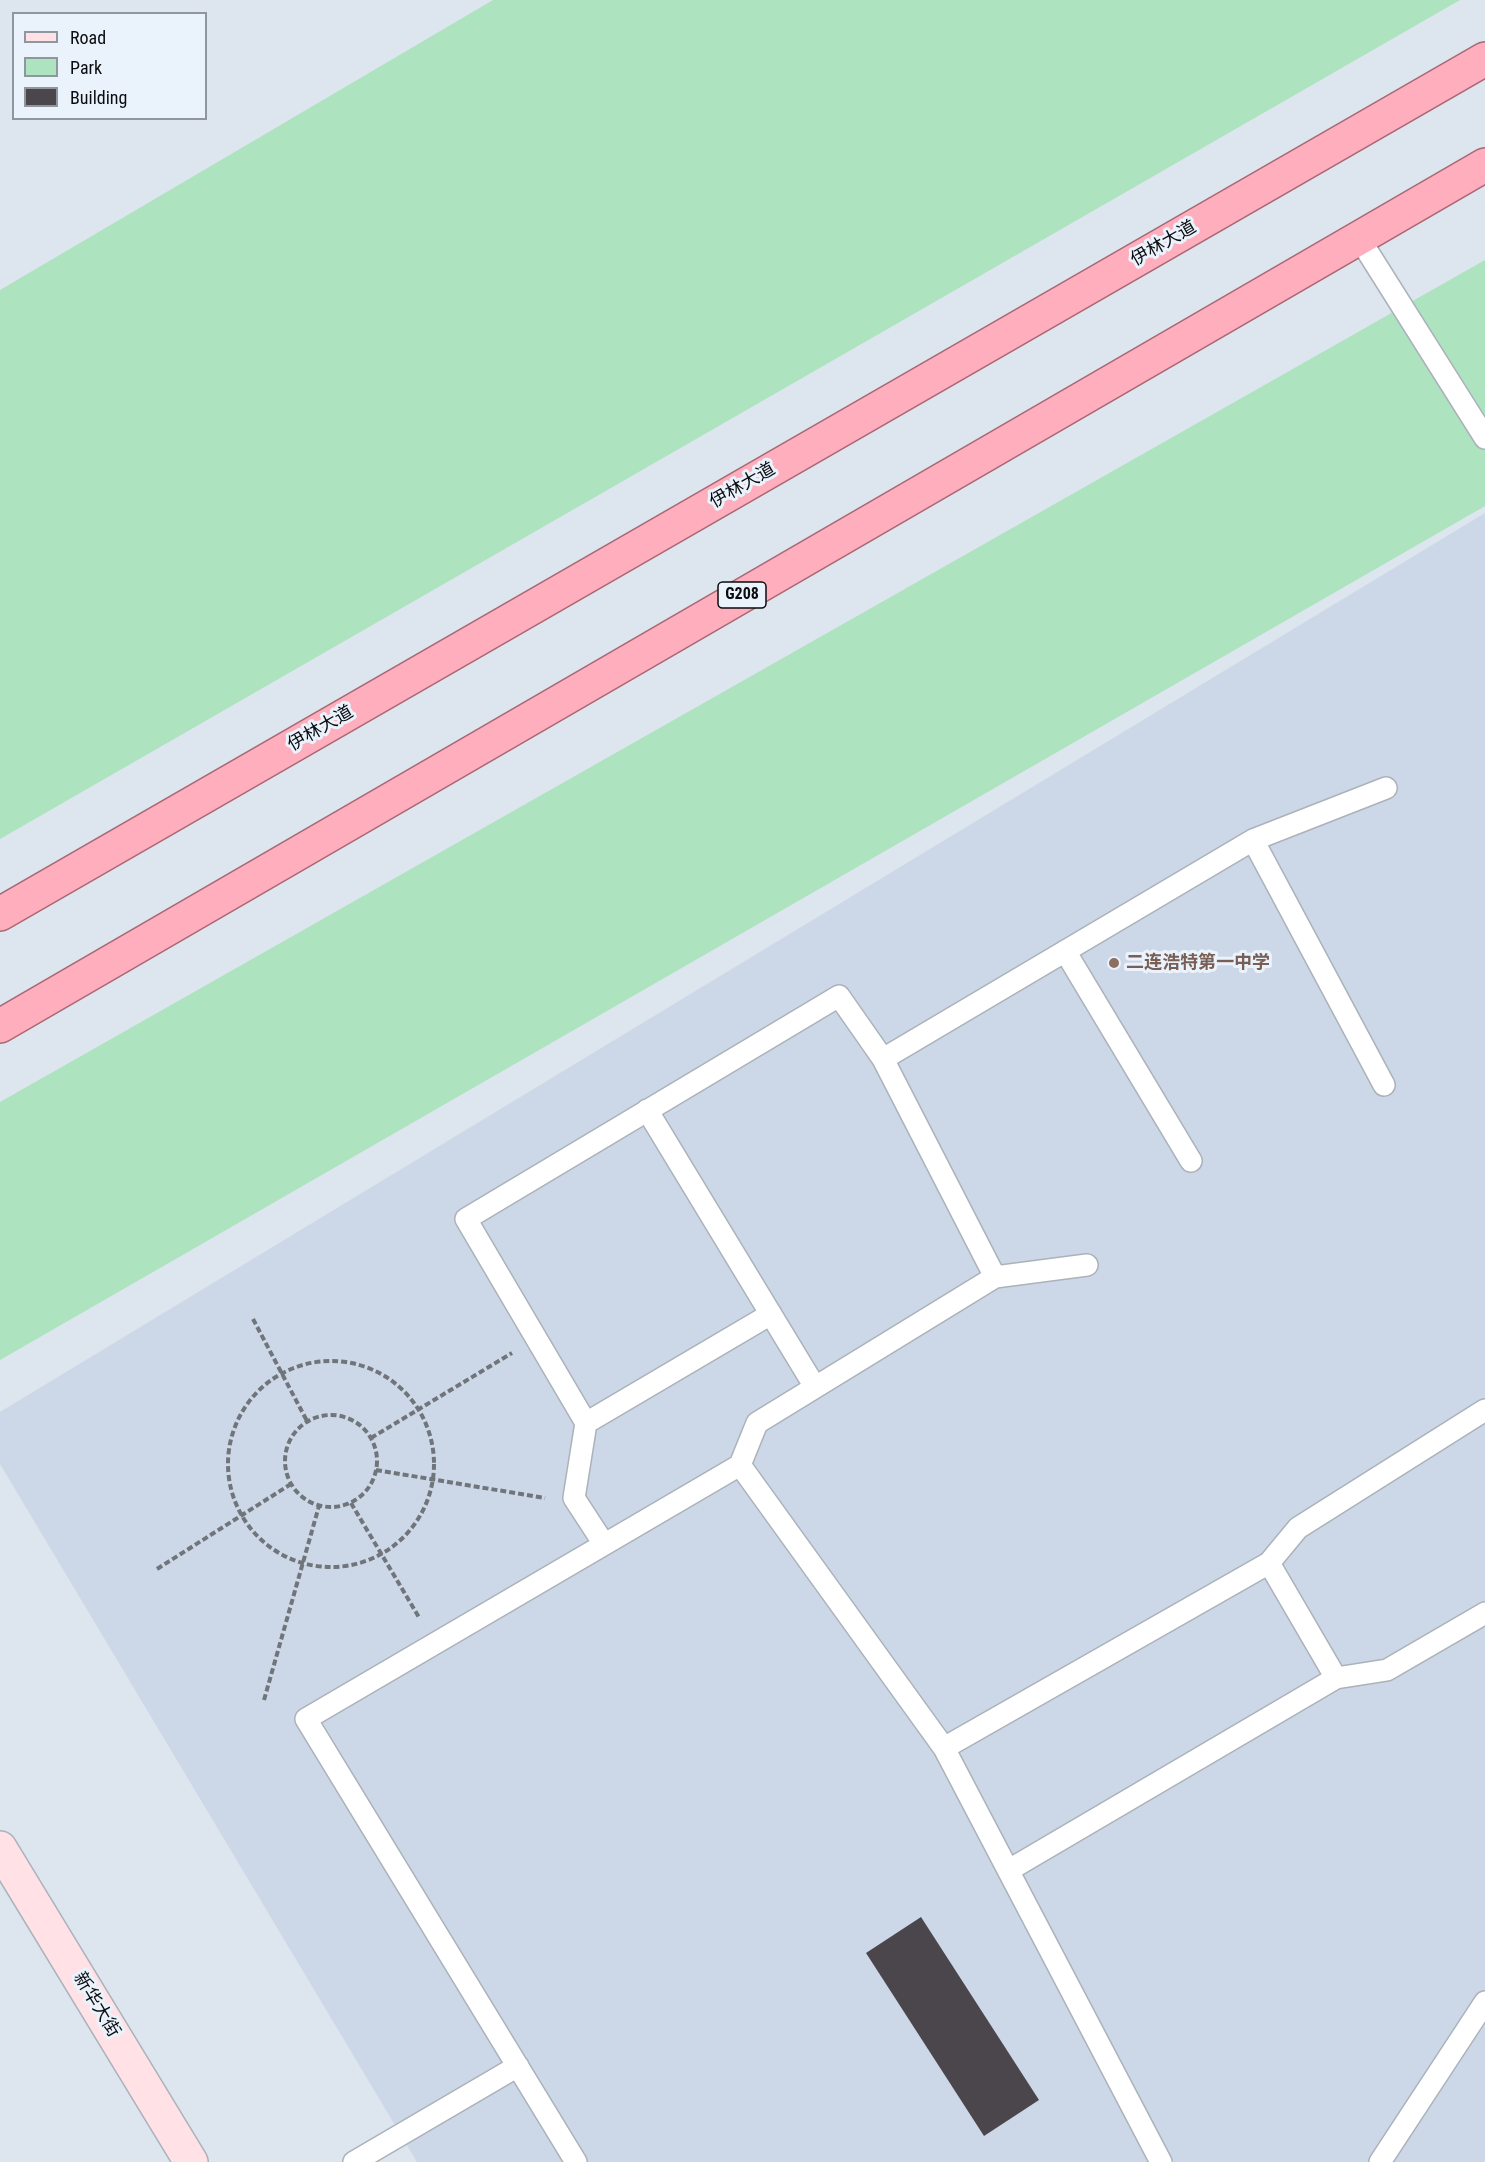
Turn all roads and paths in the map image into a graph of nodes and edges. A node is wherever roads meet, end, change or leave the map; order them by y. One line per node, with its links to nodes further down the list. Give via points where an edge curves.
1 (1485, 59): 7 (highway, 伊林大道)
2 (1485, 165): 3 (highway, G208)
3 (1359, 238): 4 (lane); 9 (highway, G208)
4 (1485, 438)
5 (1386, 788): 6 (lane)
6 (1253, 840): 8 (lane); 11 (lane)
7 (0, 914)
8 (1065, 951): 10 (lane); 13 (lane)
9 (0, 1026)
10 (883, 1059): 12 (lane, via 839,996); 15 (lane)
11 (1384, 1085)
12 (647, 1110): 16 (lane); 18 (lane, via 466,1219)
13 (1191, 1161)
14 (1087, 1265): 15 (lane)
15 (995, 1277): 20 (lane)
16 (771, 1314): 20 (lane); 24 (lane)
17 (253, 1319): 19 (path)
18 (537, 1338): 21 (path); 24 (lane)
19 (282, 1373): 21 (path, via 308,1363 345,1361 386,1376); 23 (path); 33 (path, via 268,1382 239,1416 228,1451 231,1492)
20 (815, 1387): 26 (lane, via 757,1423)
21 (419, 1409): 25 (path); 28 (path, via 432,1442)
22 (1485, 1410): 36 (lane, via 1298,1528)
23 (308, 1421): 25 (path, via 326,1415 343,1416 360,1425); 29 (path, via 286,1449 286,1471)
24 (586, 1423): 30 (lane)
25 (371, 1438): 27 (path)
26 (740, 1465): 34 (lane); 43 (lane)
27 (376, 1470): 28 (path); 31 (path, via 367,1490)
28 (433, 1479): 30 (path, via 567,1502); 35 (path, via 422,1516)
29 (291, 1484): 32 (path, via 304,1499); 33 (path)
30 (574, 1498): 34 (lane)
31 (351, 1503): 32 (path); 35 (path)
32 (319, 1506): 37 (path)
33 (240, 1516): 37 (path, via 275,1552); 38 (path)
34 (604, 1544): 40 (lane)
35 (382, 1555): 37 (path, via 353,1566); 40 (path)
36 (1269, 1563): 41 (lane); 43 (lane)
37 (302, 1565): 42 (path)
38 (157, 1569)
39 (1485, 1613): 41 (lane, via 1387,1670)
40 (434, 1643): 47 (lane, via 306,1719)
41 (1336, 1678): 45 (lane)
42 (264, 1700)
43 (944, 1748): 45 (lane)
44 (0, 1848): 48 (main road, 新华大街)
45 (1009, 1870): 51 (lane)
46 (1485, 2002): 52 (lane)
47 (518, 2066): 49 (lane); 50 (lane)
48 (191, 2162)
49 (354, 2162)
50 (576, 2162)
51 (1161, 2162)
52 (1380, 2162)

